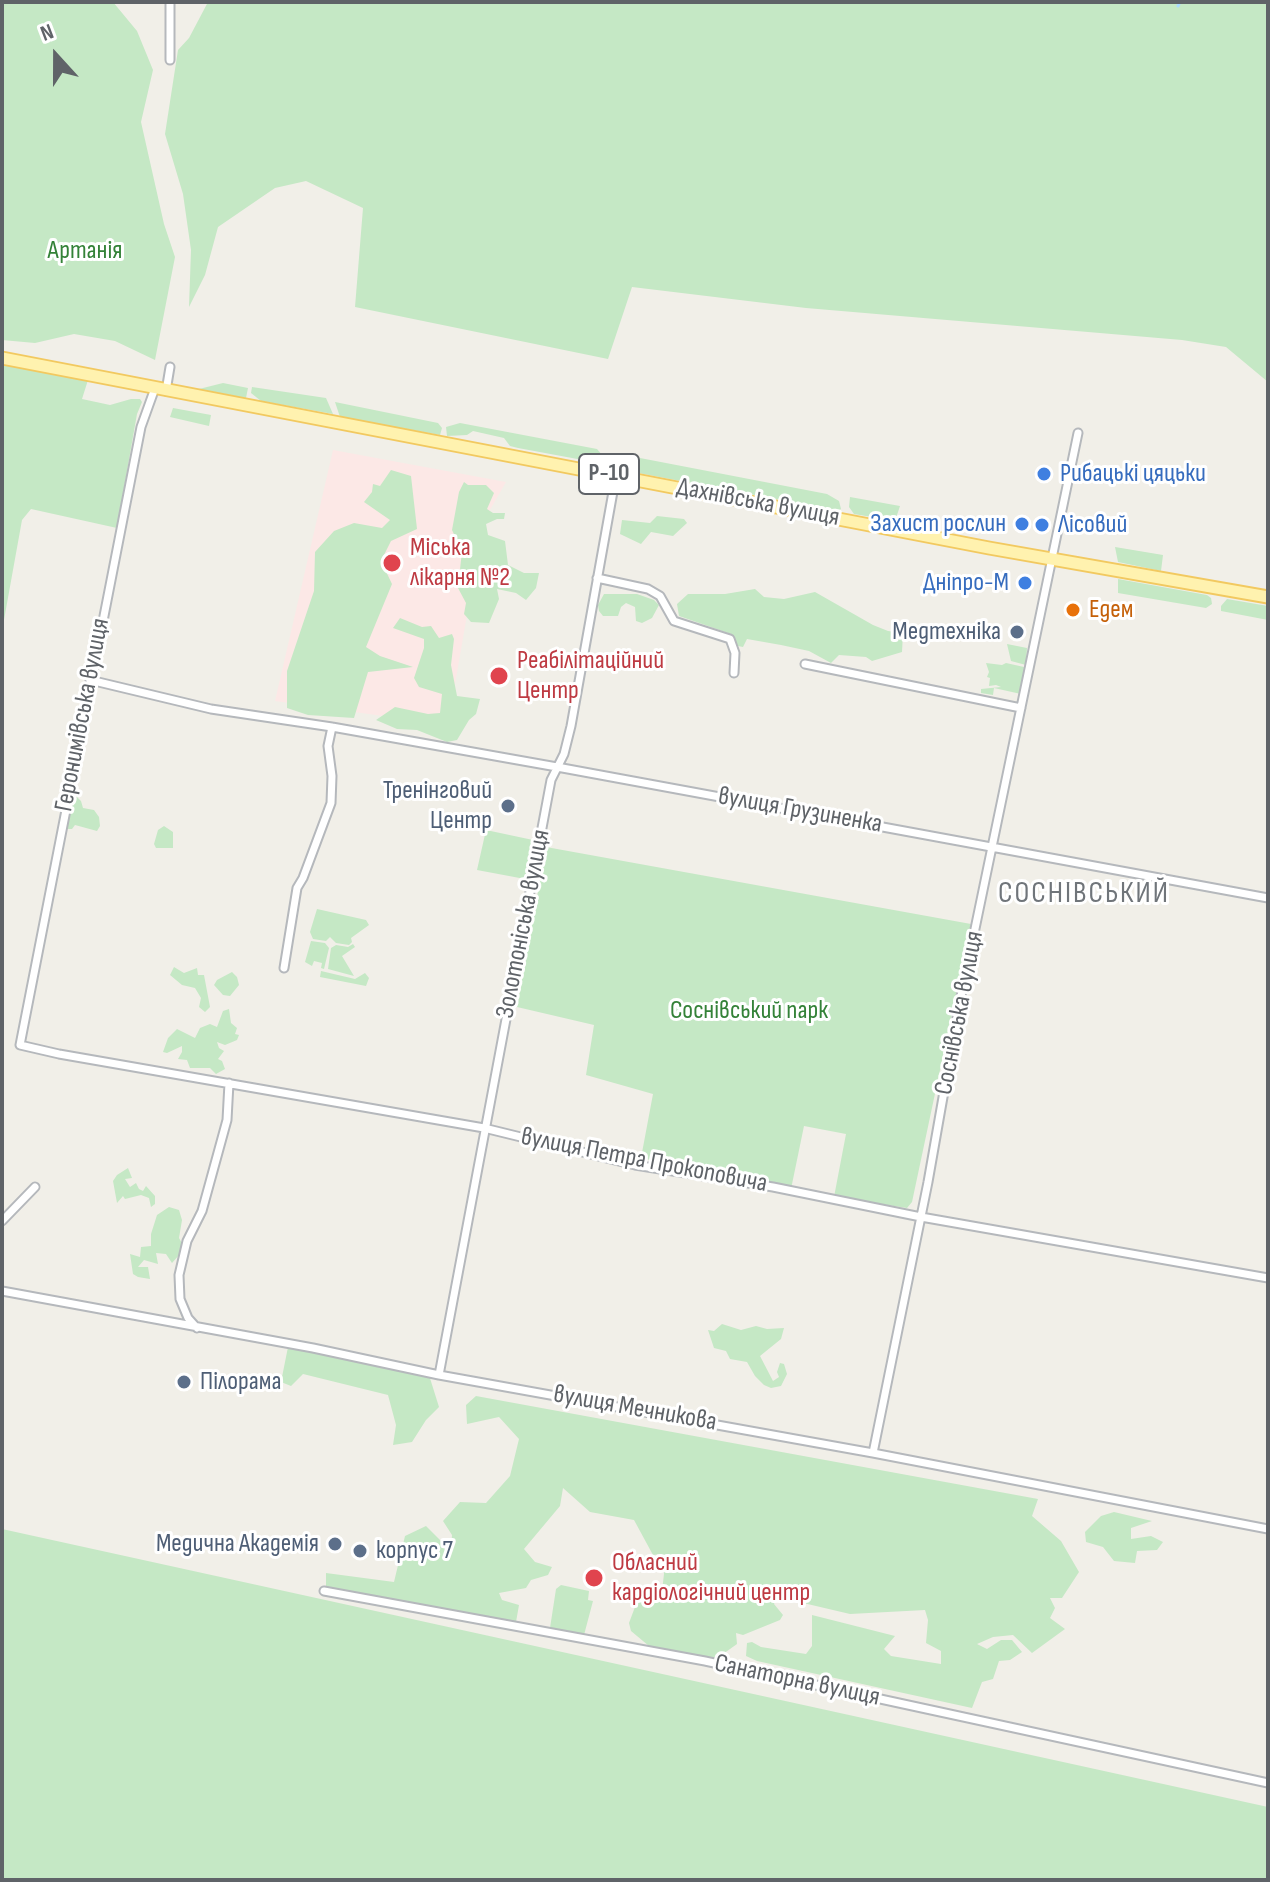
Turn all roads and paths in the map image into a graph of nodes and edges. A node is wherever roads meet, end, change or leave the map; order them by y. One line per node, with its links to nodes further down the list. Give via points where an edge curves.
1 (170, 2): 2 (street)
2 (170, 60)
3 (2, 358): 5 (main road, Р-10)
4 (170, 367): 5 (street, Геронимівська вулиця)
5 (161, 389): 7 (main road, Дахнівська вулиця / Р-10); 13 (street, Геронимівська вулиця, via 141,427)
6 (1078, 433): 8 (street, Соснівська вулиця)
7 (616, 475): 8 (main road, Дахнівська вулиця / Р-10); 9 (street, Золотоніська вулиця)
8 (1052, 559): 10 (main road, Дахнівська вулиця / Р-10); 14 (street, Соснівська вулиця)
9 (597, 578): 12 (street, via 648,589 660,596 674,621 730,639); 16 (street, Золотоніська вулиця, via 571,726)
10 (1268, 597)
11 (805, 664): 14 (street)
12 (734, 673)
13 (90, 680): 15 (street, вулиця Грузиненка, via 211,709); 20 (street, Геронимівська вулиця)
14 (1021, 708): 17 (street, Соснівська вулиця)
15 (332, 727): 16 (street, вулиця Грузиненка); 19 (street, via 331,803 297,888)
16 (557, 767): 17 (street, вулиця Грузиненка); 22 (street, Золотоніська вулиця)
17 (994, 846): 18 (street, вулиця Грузиненка); 24 (street, Соснівська вулиця)
18 (1268, 898)
19 (284, 968)
20 (20, 1045): 21 (street, вулиця Петра Прокоповича)
21 (229, 1083): 22 (street, вулиця Петра Прокоповича); 28 (street, via 223,1135 179,1275 180,1299)
22 (484, 1128): 24 (street, вулиця Петра Прокоповича, via 635,1165); 29 (street, Золотоніська вулиця)
23 (35, 1187): 25 (street)
24 (921, 1217): 26 (street, вулиця Петра Прокоповича); 30 (street, Соснівська вулиця)
25 (2, 1221)
26 (1268, 1278)
27 (2, 1291): 28 (street, вулиця Мечникова)
28 (197, 1328): 29 (street, вулиця Мечникова)
29 (439, 1375): 30 (street, вулиця Мечникова)
30 (873, 1453): 31 (street, вулиця Мечникова)
31 (1268, 1529)
32 (324, 1591): 33 (street, Санаторна вулиця, via 705,1661)
33 (1268, 1783)

